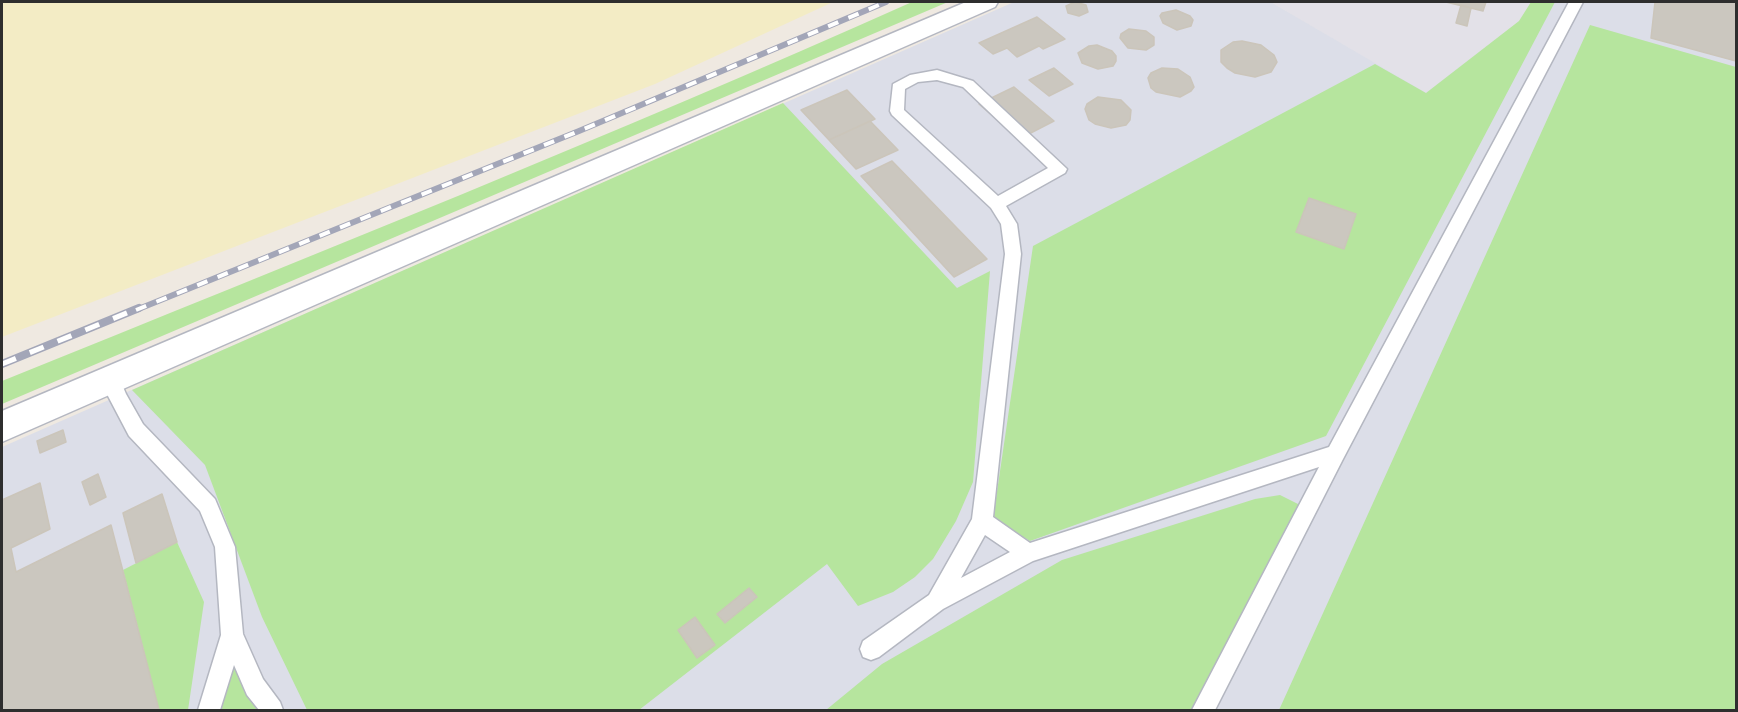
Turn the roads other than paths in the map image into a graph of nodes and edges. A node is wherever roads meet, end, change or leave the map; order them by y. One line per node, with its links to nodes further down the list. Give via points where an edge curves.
1 (986, 2): 4 (street)
2 (1576, 2): 6 (lane)
3 (997, 204): 3 (lane, via 897,111 898,87 915,78 937,75 968,84 1059,169); 7 (lane, via 1009,224 1013,254)
4 (112, 380): 5 (street); 10 (lane, via 136,430 208,505 225,547)
5 (2, 427)
6 (1336, 453): 8 (lane); 14 (lane)
7 (982, 521): 8 (lane); 9 (lane)
8 (1028, 553): 9 (lane)
9 (936, 602): 11 (lane)
10 (232, 635): 12 (lane); 13 (lane, via 255,687)
11 (871, 650)
12 (209, 711)
13 (272, 711)
14 (1203, 711)

